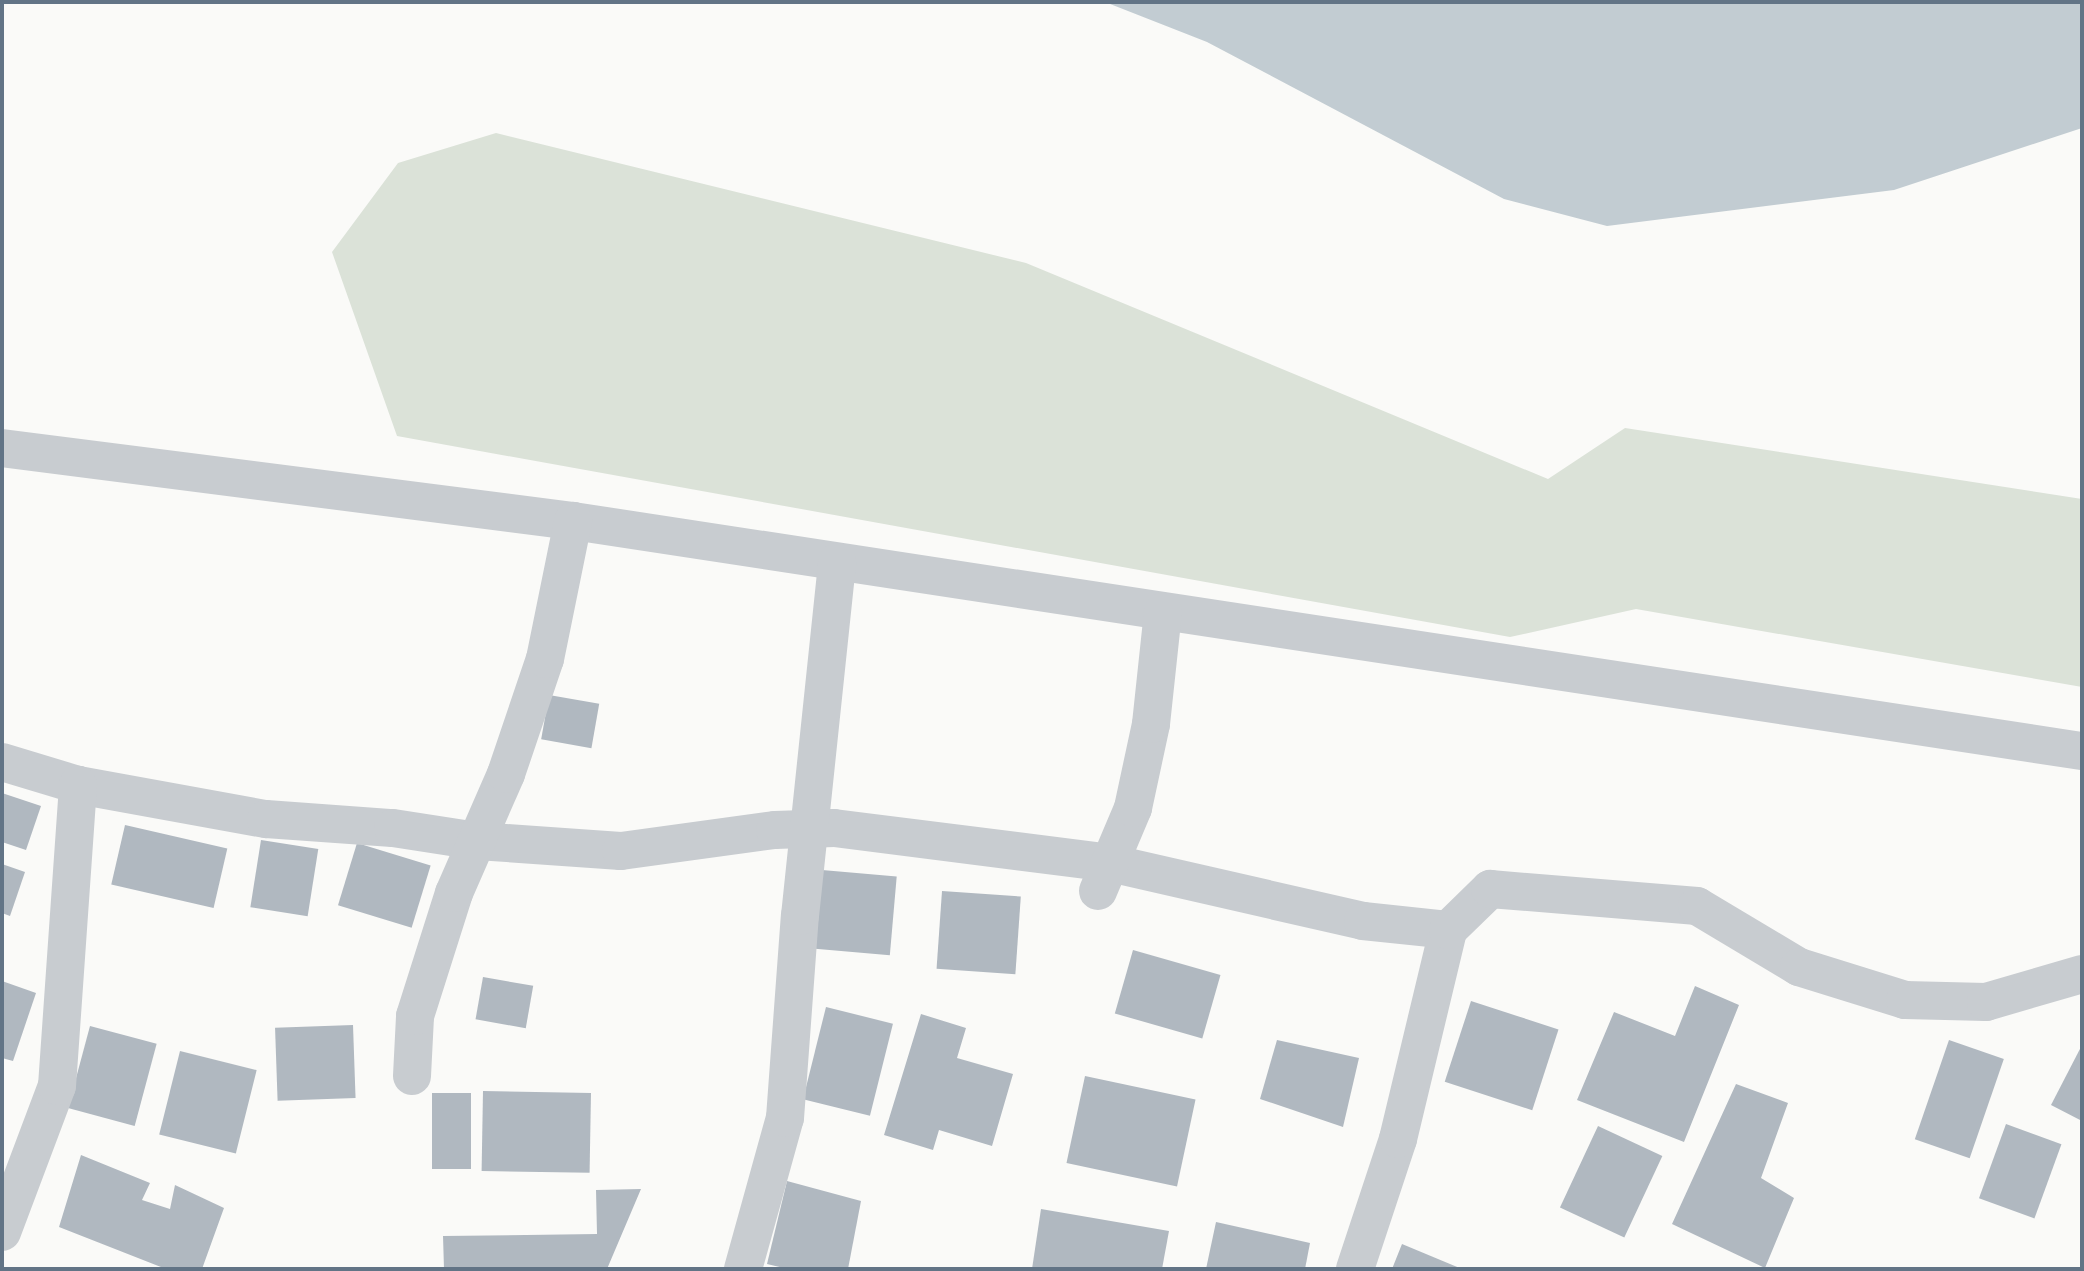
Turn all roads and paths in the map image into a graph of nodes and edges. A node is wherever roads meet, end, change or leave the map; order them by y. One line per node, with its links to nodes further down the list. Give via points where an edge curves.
1 (2, 448): 2 (street)
2 (573, 522): 3 (street); 9 (street, via 545,659 506,774)
3 (837, 562): 4 (street); 8 (street)
4 (1163, 611): 5 (street); 10 (street, via 1151,724 1133,808)
5 (2082, 751)
6 (2, 762): 7 (street)
7 (78, 785): 9 (street, via 266,819 393,828); 14 (street, via 57,1086)
8 (810, 829): 9 (street, via 621,851); 10 (street, via 834,828); 15 (street, via 785,1118)
9 (477, 841): 13 (street, via 454,893 415,1016)
10 (1104, 877): 11 (street, via 1363,921)
11 (1448, 930): 12 (street, via 1490,889 1697,906 1800,967 1905,1000 1986,1002); 16 (street, via 1398,1139)
12 (2082, 974)
13 (412, 1076)
14 (2, 1232)
15 (743, 1269)
16 (1355, 1269)

